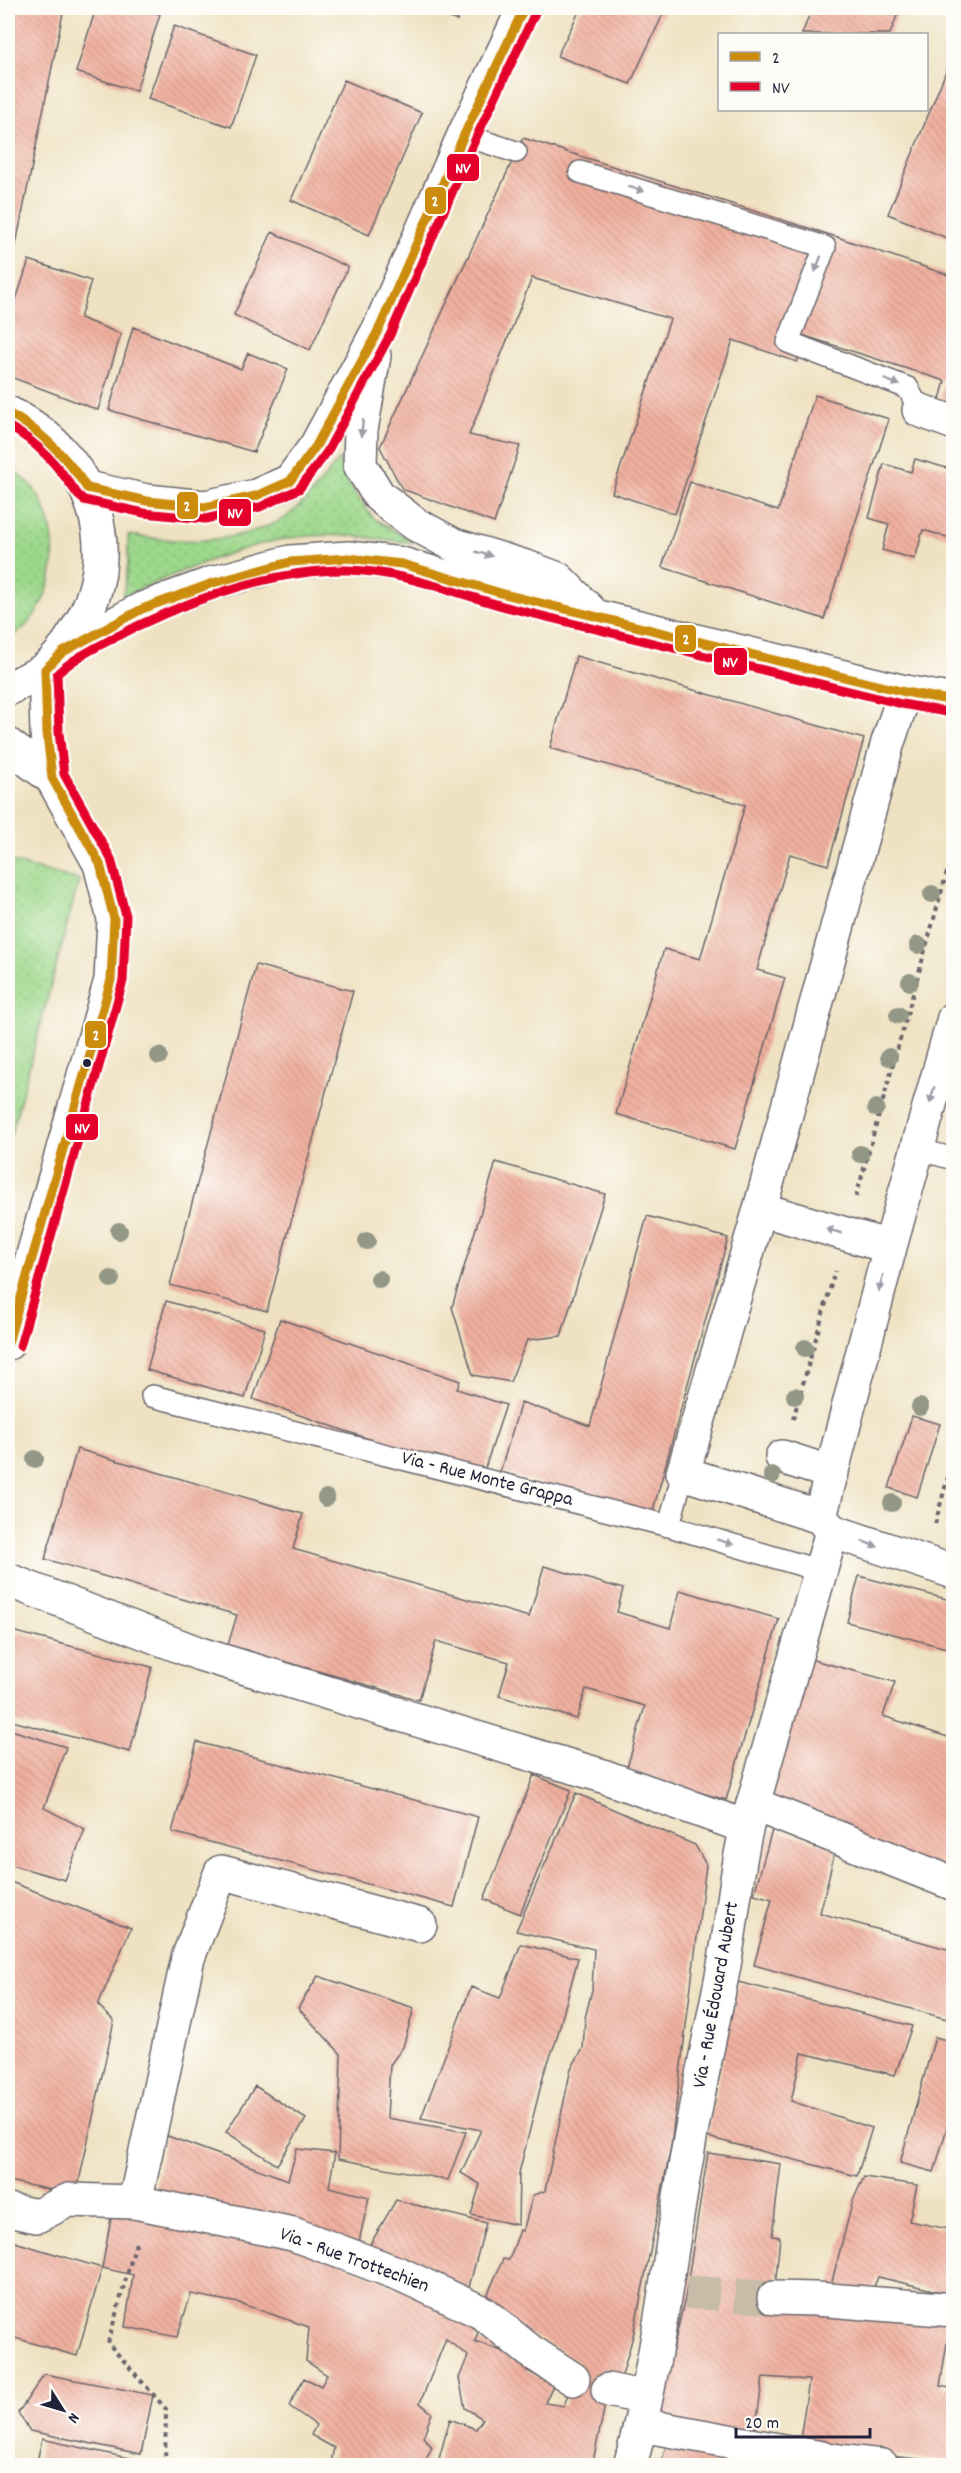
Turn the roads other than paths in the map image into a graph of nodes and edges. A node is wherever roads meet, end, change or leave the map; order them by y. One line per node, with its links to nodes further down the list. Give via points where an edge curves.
1 (524, 8): 2 (street)
2 (464, 135): 3 (lane); 5 (street)
3 (516, 152)
4 (580, 172): 6 (lane, one-way to 6, via 825,247 788,342 908,388)
5 (379, 329): 9 (street, via 316,446 290,481 256,496 205,507 147,501); 10 (street, one-way to 10, via 360,465 379,496 415,524 454,546 558,579)
6 (919, 411): 8 (street)
7 (8, 413): 9 (street, via 51,440)
8 (954, 423)
9 (87, 488): 11 (street, via 99,530 99,573 87,615)
10 (594, 615): 11 (street, via 402,564 348,558 290,562 213,583 142,609); 13 (street)
11 (54, 660): 12 (street); 16 (street, via 47,733)
12 (8, 689)
13 (905, 692): 14 (street); 20 (street)
14 (954, 701)
15 (8, 746): 16 (street)
16 (52, 778): 22 (street, via 100,864 114,919 111,980)
17 (954, 1018): 18 (street, Via - Rue Édouard Aubert, one-way to 18)
18 (917, 1149): 19 (lane); 21 (street, Via - Rue Édouard Aubert)
19 (954, 1159)
20 (760, 1209): 21 (street, one-way to 20); 25 (street)
21 (890, 1247): 26 (street, Via - Rue Édouard Aubert, one-way to 26)
22 (8, 1344)
23 (152, 1396): 28 (lane, Via - Rue Monte Grappa)
24 (782, 1456): 26 (street)
25 (683, 1473): 27 (street); 28 (lane)
26 (832, 1473): 27 (street, Via - Rue Édouard Aubert)
27 (826, 1524): 29 (street, one-way to 29); 30 (street, Via - Rue Édouard Aubert)
28 (669, 1526): 30 (lane, Via - Rue Monte Grappa, one-way to 30)
29 (939, 1568)
30 (821, 1571): 32 (street, Via - Rue Édouard Aubert)
31 (8, 1580): 32 (street, via 200,1654 600,1775)
32 (749, 1815): 33 (street); 41 (street, Via - Rue Édouard Aubert, via 690,2140 676,2292)
33 (954, 1884)
34 (420, 1925): 35 (street, via 221,1872 188,1958)
35 (140, 2203): 36 (street, Via - Rue Trottechien, via 69,2200 37,2216); 39 (street, Via - Rue Trottechien, via 292,2234 402,2275 483,2313)
36 (8, 2211)
37 (774, 2298): 38 (street)
38 (954, 2310)
39 (573, 2379)
40 (608, 2390): 41 (street)
41 (644, 2411): 42 (street, Via - Rue Édouard Aubert); 43 (street, via 793,2453)
42 (630, 2466)
43 (882, 2466)

